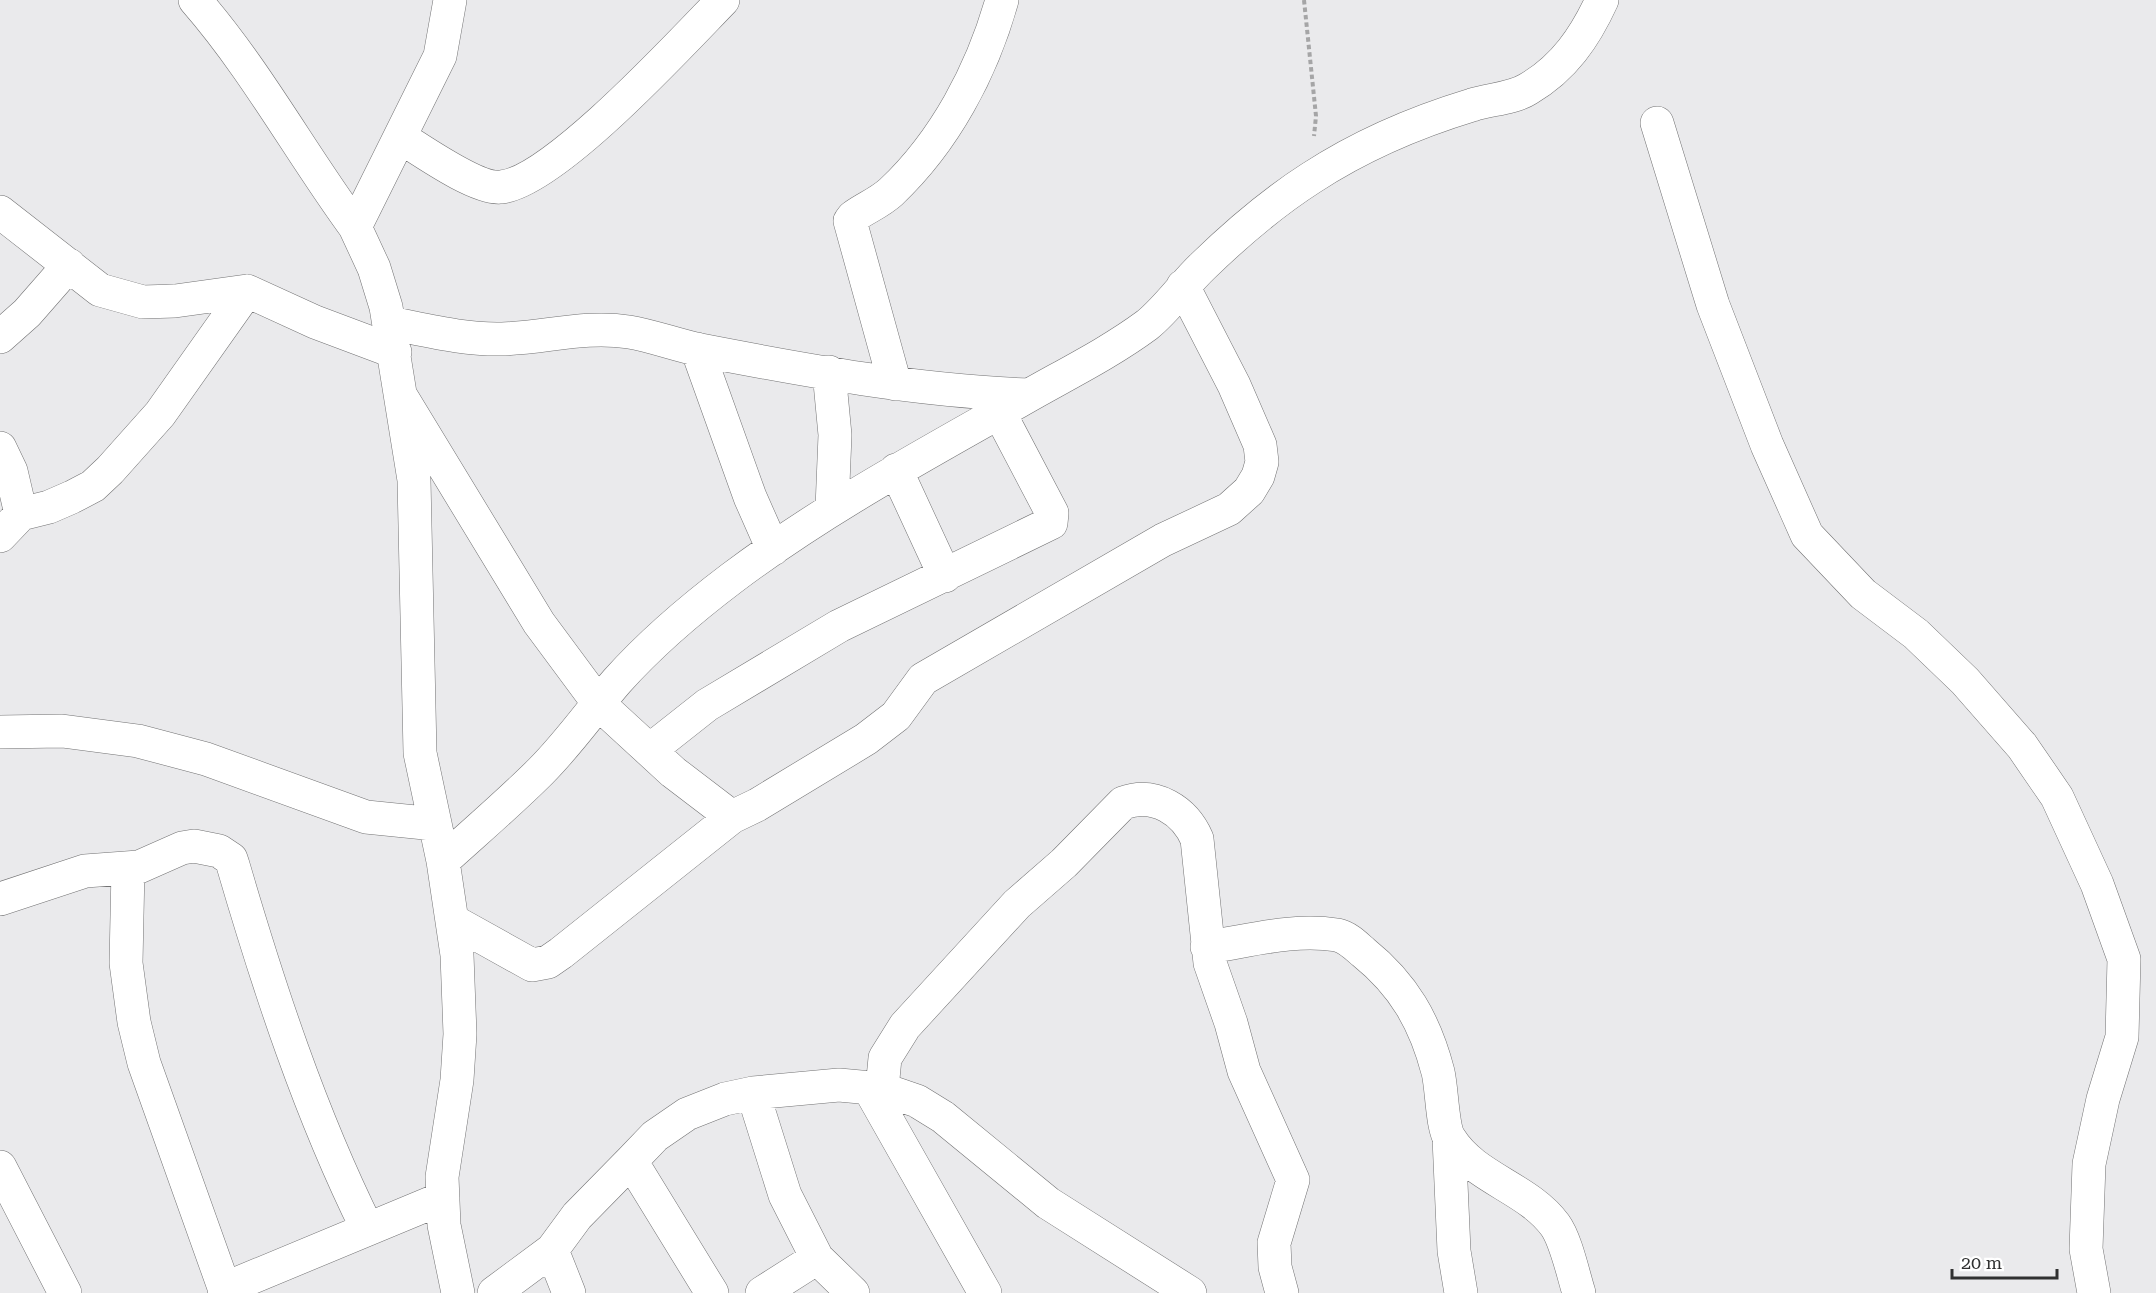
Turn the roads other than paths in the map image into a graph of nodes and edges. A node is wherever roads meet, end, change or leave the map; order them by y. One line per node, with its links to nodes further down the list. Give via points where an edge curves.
1 (195, 0): 9 (street, via 262,88 313,170)
2 (450, 0): 7 (street, via 440,56)
3 (723, 0): 7 (street, via 606,117 554,160 517,183 493,187 465,176)
4 (1002, 0): 17 (street, via 964,97 946,126 890,193 850,221)
5 (1602, 0): 11 (street, via 1571,53 1524,91 1472,105 1395,134 1310,178 1261,214)
6 (1657, 123): 59 (street, via 1713,305 1807,535 1863,594 1916,634 1965,681 2022,746 2056,797 2097,884 2124,959 2122,1037 2089,1164 2086,1249)
7 (400, 137): 9 (street)
8 (0, 212): 10 (street)
9 (355, 227): 14 (street, via 374,268)
10 (69, 265): 12 (street, via 100,290 143,302); 13 (street, via 27,314)
11 (1183, 286): 18 (street, via 1147,324); 30 (street, via 1234,385 1260,446 1262,462 1249,491 1229,509 1163,540 923,679 896,716 866,739)
12 (247, 291): 14 (street, via 315,322); 24 (street, via 160,414 110,470 93,486)
13 (0, 337)
14 (392, 338): 15 (street, via 499,339 602,330 629,332); 19 (street)
15 (697, 349): 16 (street); 25 (street)
16 (829, 372): 17 (street); 23 (street, via 835,435)
17 (895, 384): 18 (street)
18 (1029, 395): 20 (street)
19 (401, 396): 27 (street, via 521,595); 31 (street, via 414,480 420,753)
20 (999, 412): 22 (street); 26 (street, via 1053,520 1038,532)
21 (0, 448): 24 (street, via 11,471)
22 (896, 470): 23 (street); 26 (street)
23 (832, 508): 25 (street)
24 (11, 525)
25 (772, 549): 27 (street, via 682,619 638,659)
26 (945, 576): 29 (street, via 839,626 759,672 707,705)
27 (599, 704): 29 (street); 32 (street, via 542,771)
28 (0, 732): 31 (street, via 62,731 138,741 206,759 366,816)
29 (650, 750): 30 (street)
30 (732, 818): 35 (street, via 626,905 540,965 532,965)
31 (435, 824): 32 (street)
32 (443, 861): 35 (street)
33 (128, 868): 34 (street, via 85,871); 43 (street, via 194,846 213,848 231,859 275,1002 333,1157); 46 (street, via 126,963 134,1022 144,1063)
34 (0, 899)
35 (453, 921): 42 (street, via 460,1034 442,1177)
36 (1206, 947): 37 (street, via 1199,851 1188,821 1171,806 1135,800 1123,803 1017,904 905,1026 885,1058); 39 (street, via 1302,933 1340,936 1351,941 1391,976 1411,1002 1438,1073); 56 (street, via 1244,1071 1293,1180 1274,1243)
37 (876, 1088): 38 (street, via 840,1085); 54 (street); 55 (street, via 917,1101 1048,1203)
38 (753, 1093): 40 (street, via 687,1114 655,1136); 45 (street, via 785,1195)
39 (1449, 1138): 57 (street, via 1454,1251); 58 (street, via 1469,1160 1534,1205 1554,1224)
40 (631, 1161): 44 (street, via 577,1216); 51 (street)
41 (0, 1167): 47 (street)
42 (443, 1198): 43 (street); 48 (street, via 444,1225)
43 (367, 1228): 46 (street)
44 (552, 1250): 49 (street); 50 (street)
45 (817, 1258): 52 (street); 53 (street)
46 (225, 1291)
47 (65, 1293)
48 (458, 1293)
49 (494, 1293)
50 (569, 1293)
51 (712, 1293)
52 (762, 1293)
53 (853, 1293)
54 (985, 1293)
55 (1190, 1293)
56 (1282, 1293)
57 (1461, 1293)
58 (1579, 1293)
59 (2094, 1293)

